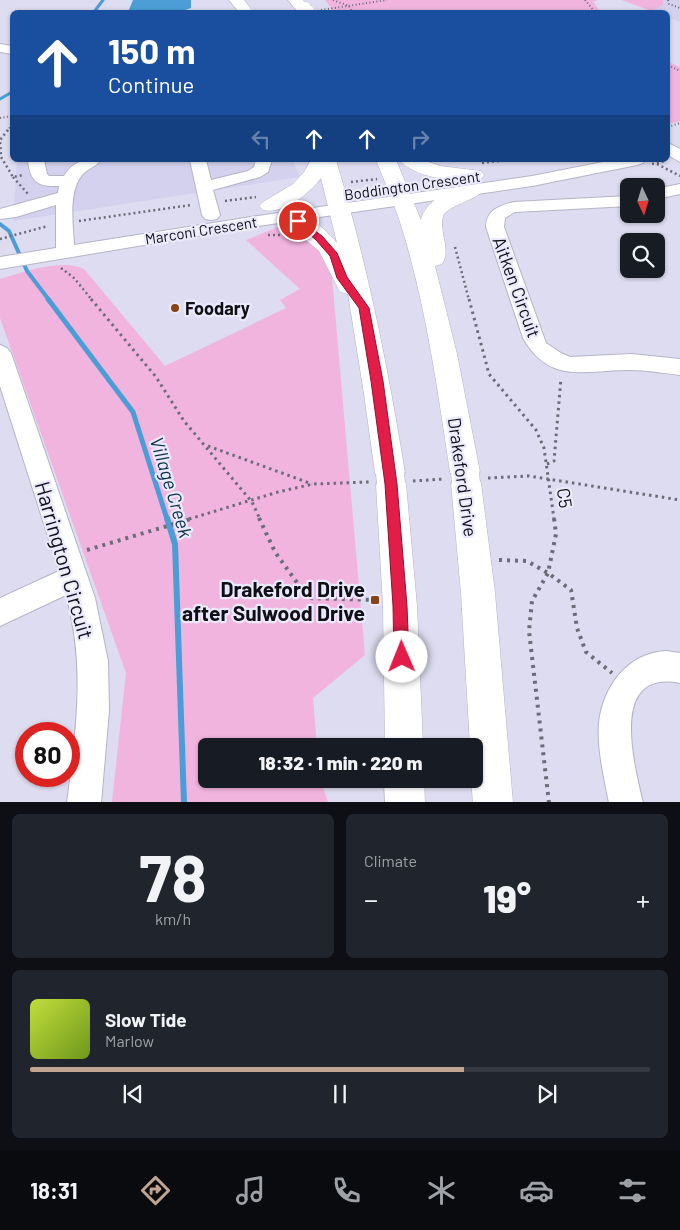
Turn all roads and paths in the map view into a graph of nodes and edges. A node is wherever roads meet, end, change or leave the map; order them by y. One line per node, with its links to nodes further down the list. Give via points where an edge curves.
1 (236, 0): 9 (highway)
2 (333, 0): 6 (path)
3 (387, 0): 6 (path)
4 (584, 0): 11 (path)
5 (668, 0): 8 (path, via 669,4)
6 (349, 6): 7 (path); 10 (path)
7 (306, 8)
8 (680, 8)
9 (244, 10)
10 (351, 10)
11 (592, 10)
12 (680, 137): 13 (street)
13 (670, 151): 23 (path)
14 (36, 162): 26 (street, via 39,178)
15 (89, 162): 26 (street, via 79,167)
16 (198, 162): 31 (street)
17 (264, 162): 31 (street, via 262,169)
18 (320, 162): 28 (highway)
19 (327, 162): 30 (highway)
20 (413, 162): 25 (highway)
21 (567, 162): 25 (street, Boddington Crescent)
22 (627, 162): 25 (street, Boddington Crescent, via 532,181)
23 (680, 176)
24 (394, 181): 25 (street, Boddington Crescent); 30 (street, Marconi Crescent); 30 (path); 39 (highway, Drakeford Drive)
25 (473, 183): 39 (highway, via 436,210 431,220 435,254)
26 (67, 189): 34 (street); 37 (street)
27 (680, 189): 29 (street)
28 (299, 190): 31 (path); 33 (highway)
29 (665, 192)
30 (337, 197): 33 (street, Marconi Crescent); 35 (street, Marconi Crescent); 40 (highway)
31 (208, 201): 33 (street, Marconi Crescent); 37 (street, Marconi Crescent); 37 (path)
32 (620, 201): 42 (street, Aitken Circuit, via 514,207 506,209 495,221 533,338 552,359)
33 (270, 206)
34 (0, 214)
35 (290, 217): 37 (street, Marconi Crescent); 40 (highway, via 319,238 334,255 342,278)
36 (454, 243): 46 (path, C5, via 489,374 536,430)
37 (63, 244): 38 (street, Marconi Crescent); 38 (path); 45 (path, via 74,278 156,377 184,421)
38 (10, 248)
39 (428, 280): 64 (highway, Drakeford Drive, via 465,478 478,593)
40 (364, 308): 60 (highway, via 390,478 400,606)
41 (0, 353): 44 (street, Harrington Circuit)
42 (562, 362): 43 (street, Aitken Circuit, via 569,365 632,362); 46 (path, via 554,461)
43 (680, 367)
44 (7, 400): 53 (street, Harrington Circuit)
45 (206, 445): 49 (path); 52 (path)
46 (547, 464): 48 (path, C5)
47 (528, 476): 48 (path)
48 (549, 479): 51 (path); 55 (path, C5, via 556,534)
49 (313, 484)
50 (278, 492): 52 (path)
51 (680, 500)
52 (252, 502): 53 (path, via 169,524); 56 (path, via 275,552 308,598)
53 (71, 568): 57 (street); 62 (street, Harrington Circuit, via 81,598 93,661 94,711)
54 (497, 568): 55 (path, via 496,560 527,561)
55 (548, 573): 59 (path, via 571,590 577,628 586,652); 65 (path, C5, via 532,601 529,632)
56 (375, 600)
57 (0, 612)
58 (680, 668): 59 (street, via 660,666 640,673)
59 (629, 684): 66 (street, via 616,712 614,742)
60 (404, 738)
61 (404, 788): 63 (highway)
62 (84, 802)
63 (405, 802)
64 (494, 802)
65 (549, 802)
66 (626, 802)

